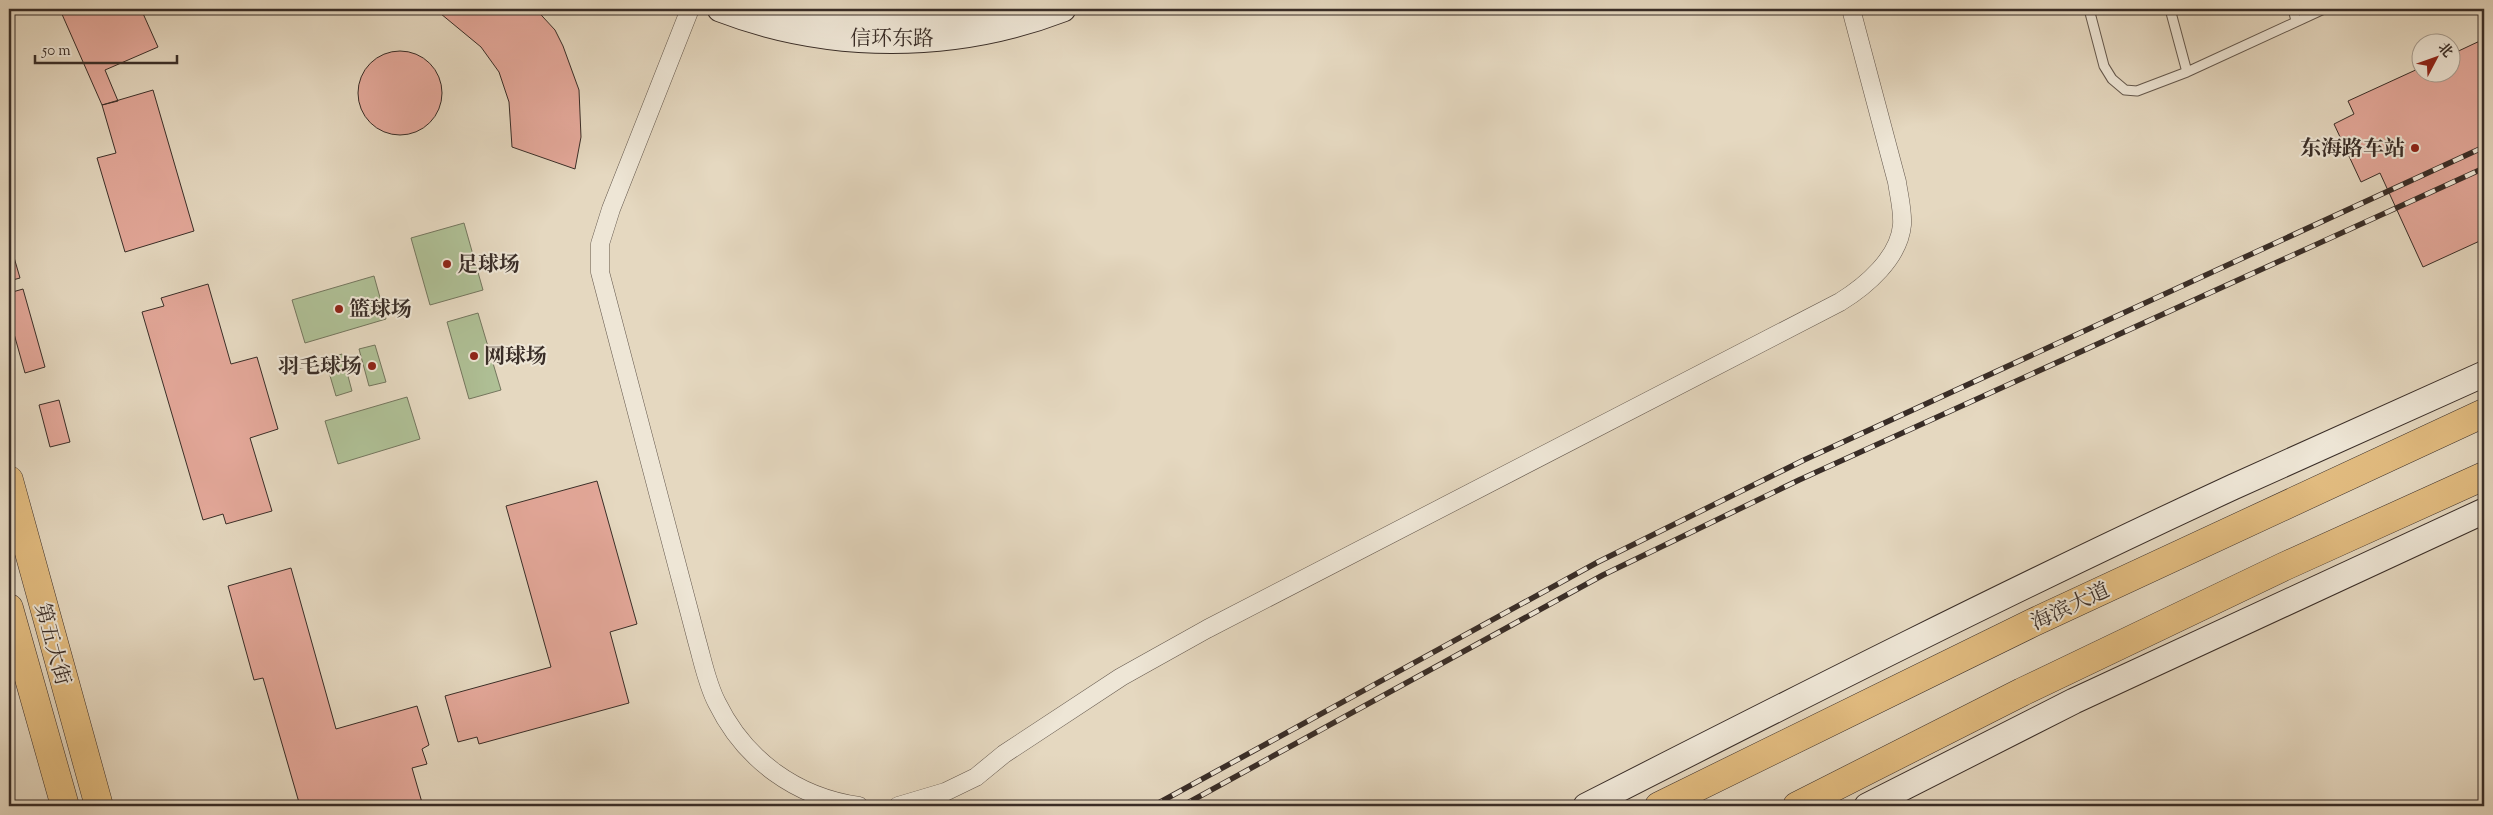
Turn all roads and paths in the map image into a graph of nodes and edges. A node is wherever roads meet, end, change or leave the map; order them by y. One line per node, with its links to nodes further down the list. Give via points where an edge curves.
1 (690, 9): 21 (street, via 611,209 600,244 600,272 697,641 716,701 728,725 751,754 779,776 830,801)
2 (720, 9): 5 (main road, 信环东路, via 807,33 888,40 982,33)
3 (787, 9): 4 (main road, 信环东路, via 836,17 898,21 962,16)
4 (998, 9)
5 (1064, 9)
6 (1851, 9): 22 (street, via 1902,209 1902,226 1896,244 1859,290 1207,629 1121,677 976,776 945,792)
7 (2089, 9): 12 (lane, via 2104,66 2112,79 2125,90 2137,91)
8 (2170, 9): 12 (lane)
9 (2292, 9): 11 (lane)
10 (2324, 9): 11 (lane)
11 (2296, 21): 12 (lane)
12 (2187, 72)
13 (2484, 374): 23 (main road, via 2231,488 2035,582)
14 (2484, 413): 24 (main road, 海滨大道, via 2032,623)
15 (2484, 476): 25 (main road, via 2031,687)
16 (9, 480): 20 (main road, 第五大街)
17 (2484, 511): 26 (main road, via 2074,701)
18 (9, 608): 19 (main road, 第五大街)
19 (65, 806)
20 (99, 806)
21 (859, 806)
22 (898, 806)
23 (1586, 806)
24 (1659, 806)
25 (1796, 806)
26 (1868, 806)

